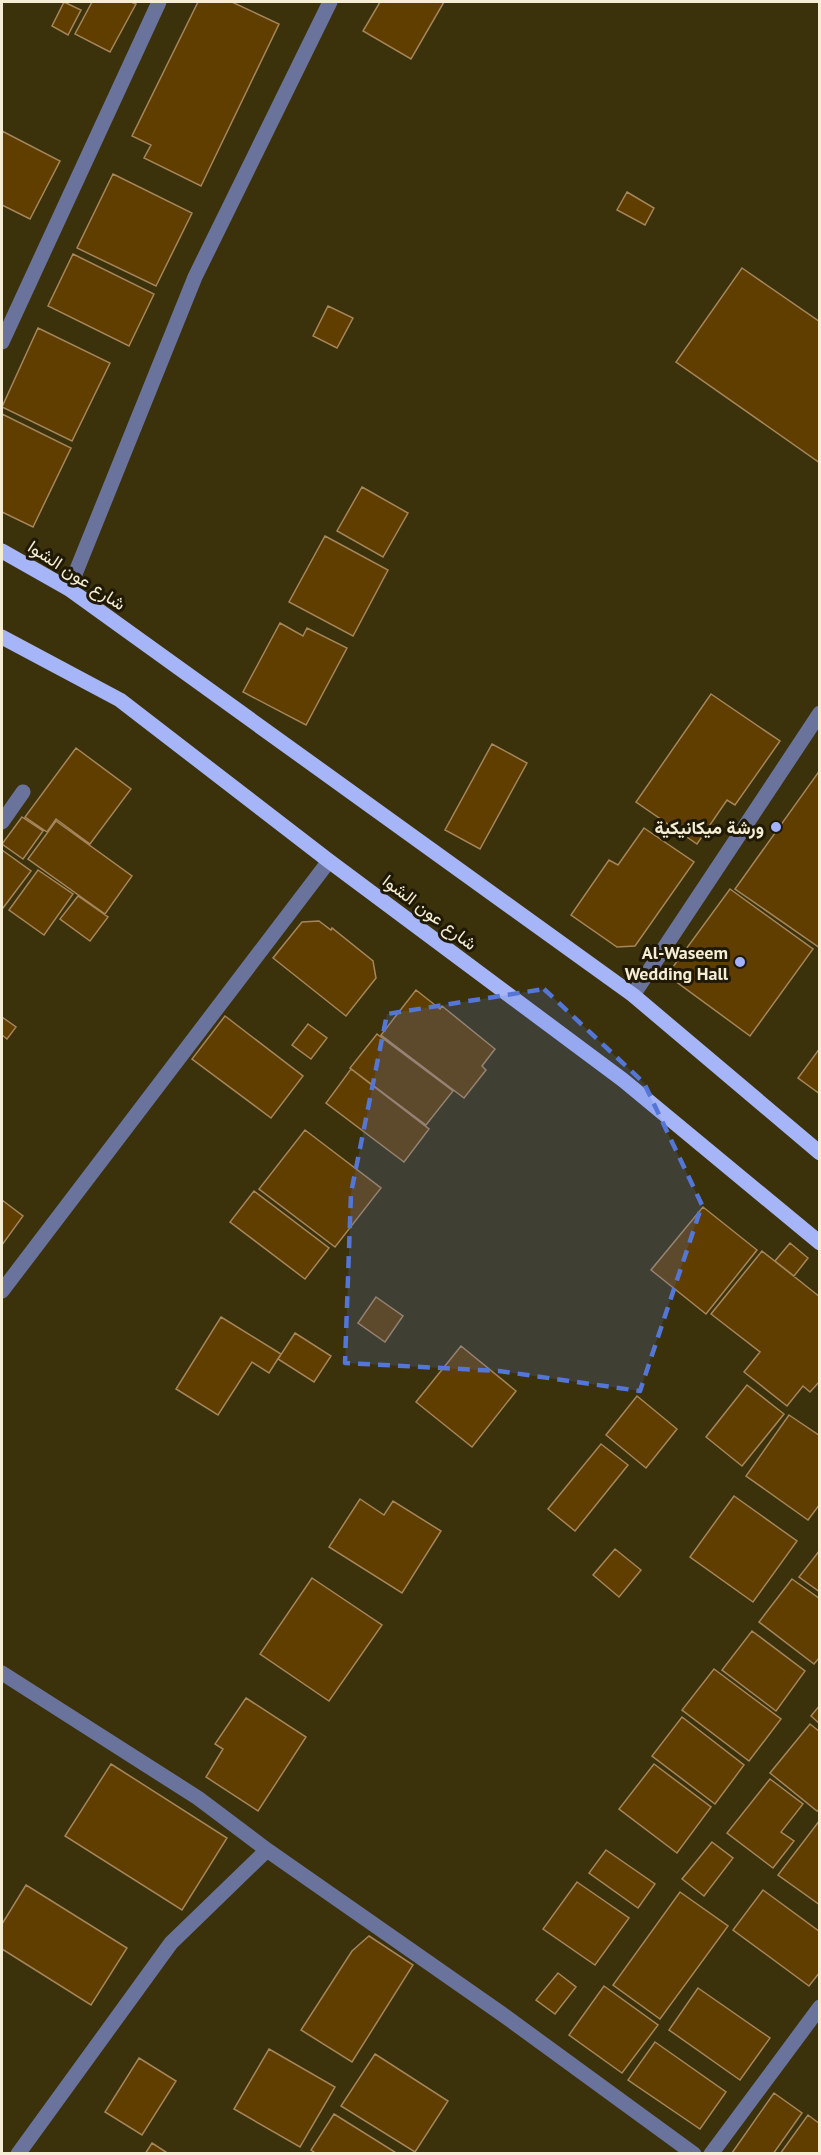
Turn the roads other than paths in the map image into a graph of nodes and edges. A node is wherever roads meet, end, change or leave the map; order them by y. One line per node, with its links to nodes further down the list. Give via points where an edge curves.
1 (159, 2): 3 (street)
2 (330, 2): 5 (street, via 195,277)
3 (2, 342)
4 (2, 551): 5 (main road, شارع عون الشوا)
5 (69, 589): 11 (main road, شارع عون الشوا)
6 (2, 637): 10 (main road, شارع عون الشوا, via 120,700)
7 (819, 713): 11 (street)
8 (23, 792): 9 (street)
9 (2, 822)
10 (329, 861): 13 (main road, شارع عون الشوا, via 623,1080); 14 (street)
11 (633, 995): 12 (main road, شارع عون الشوا)
12 (819, 1153)
13 (819, 1243)
14 (2, 1291)
15 (2, 1672): 16 (street, via 198,1798)
16 (267, 1850): 18 (street, via 171,1943); 19 (street)
17 (819, 2007): 20 (street)
18 (18, 2154)
19 (694, 2154)
20 (711, 2154)

